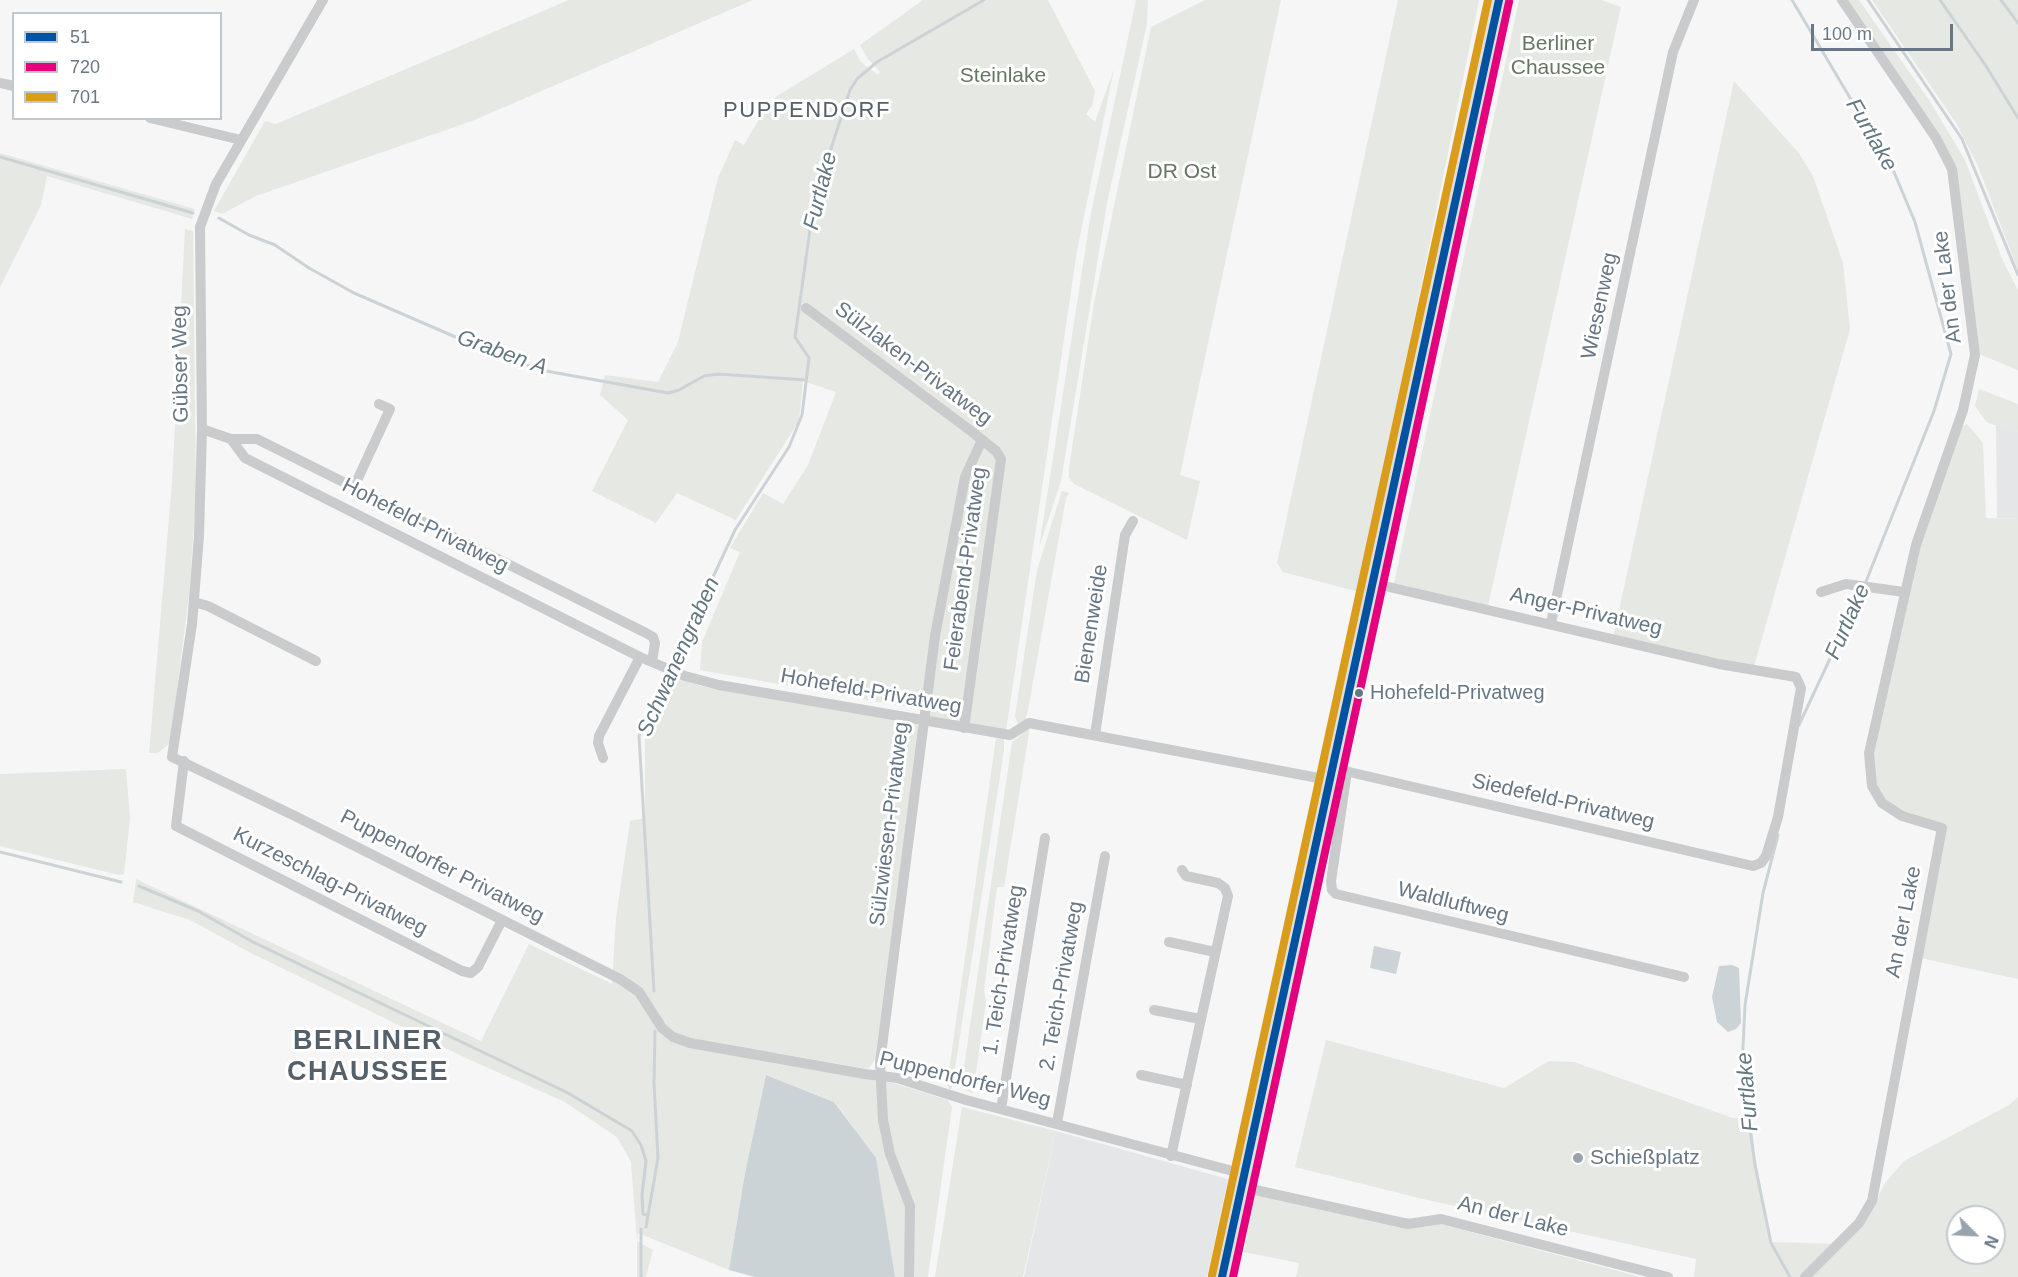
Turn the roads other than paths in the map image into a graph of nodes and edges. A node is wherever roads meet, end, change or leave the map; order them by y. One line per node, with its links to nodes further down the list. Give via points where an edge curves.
1 (323, 0): 8 (street, Gübser Weg)
2 (1490, 0): 6 (main road)
3 (1499, 0): 6 (main road)
4 (1694, 0): 21 (street, Wiesenweg, via 1673,52)
5 (1842, 0): 19 (street, An der Lake, via 1936,138 1952,169 1975,347 1963,410 1924,519)
6 (1489, 44): 17 (main road)
7 (158, 120): 8 (street)
8 (241, 140): 11 (street, Gübser Weg, via 206,205 200,227)
9 (806, 308): 13 (street, Sülzlaken-Privatweg)
10 (379, 405): 15 (street, Hohefeld-Privatweg, via 390,410)
11 (202, 429): 12 (street, Hohefeld-Privatweg); 20 (street, Gübser Weg)
12 (231, 439): 15 (street, Hohefeld-Privatweg, via 257,439); 22 (street, Hohefeld-Privatweg, via 245,458)
13 (982, 440): 14 (street, Sülzlaken-Privatweg); 25 (street, Sülzwiesen-Privatweg, via 965,477)
14 (996, 451): 26 (street, Feierabend-Privatweg, via 1001,459)
15 (354, 487): 24 (street, Hohefeld-Privatweg, via 650,635 655,644)
16 (1132, 521): 27 (street, Bienenweide, via 1125,535)
17 (1372, 583): 21 (street, Anger-Privatweg); 30 (main road)
18 (1821, 592): 19 (street, via 1840,584)
19 (1904, 592): 52 (street, An der Lake, via 1872,736 1871,780 1877,797 1891,810 1942,828 1872,1202 1859,1223)
20 (194, 602): 23 (street); 29 (street, Gübser Weg)
21 (1551, 622): 32 (street, Anger-Privatweg, via 1719,664 1792,676 1800,681)
22 (640, 657): 24 (street, Hohefeld-Privatweg); 28 (street, via 599,736)
23 (316, 661)
24 (656, 663): 25 (street, Hohefeld-Privatweg, via 719,685)
25 (922, 721): 26 (street, Hohefeld-Privatweg); 43 (street, Sülzwiesen-Privatweg)
26 (964, 729): 27 (street, Hohefeld-Privatweg, via 1010,735 1029,723)
27 (1095, 735): 30 (street, Hohefeld-Privatweg)
28 (603, 758)
29 (178, 759): 35 (street, Puppendorfer Privatweg); 35 (street, Kurzeschlag-Privatweg, via 176,826 452,966 467,973 476,969)
30 (1336, 773): 32 (street, Siedefeld-Privatweg, via 1746,865 1762,862); 38 (street, Waldluftweg, via 1332,878 1336,894); 48 (main road)
31 (1045, 837): 45 (street, 1. Teich-Privatweg)
32 (1772, 841)
33 (1105, 856): 46 (street, 2. Teich-Privatweg)
34 (1182, 870): 37 (street, via 1186,876 1225,888 1228,896)
35 (502, 920): 41 (street, Puppendorfer Privatweg, via 634,988 662,1028)
36 (1169, 942): 37 (street)
37 (1215, 952): 40 (street)
38 (1684, 977)
39 (1154, 1010): 40 (street)
40 (1200, 1019): 44 (street)
41 (674, 1037): 43 (street, Puppendorfer Weg)
42 (1141, 1075): 44 (street)
43 (881, 1076): 45 (street, Puppendorfer Weg); 49 (street, Sülzwiesen-Privatweg, via 883,1120 890,1154 910,1206)
44 (1187, 1085): 47 (street)
45 (1001, 1108): 46 (street, Puppendorfer Weg)
46 (1057, 1123): 47 (street, Puppendorfer Weg)
47 (1171, 1156): 48 (street, Puppendorfer Weg)
48 (1243, 1181): 50 (main road); 51 (street, An der Lake, via 1408,1224 1441,1220)
49 (909, 1277)
50 (1222, 1277)
51 (1668, 1277)
52 (1805, 1277)

